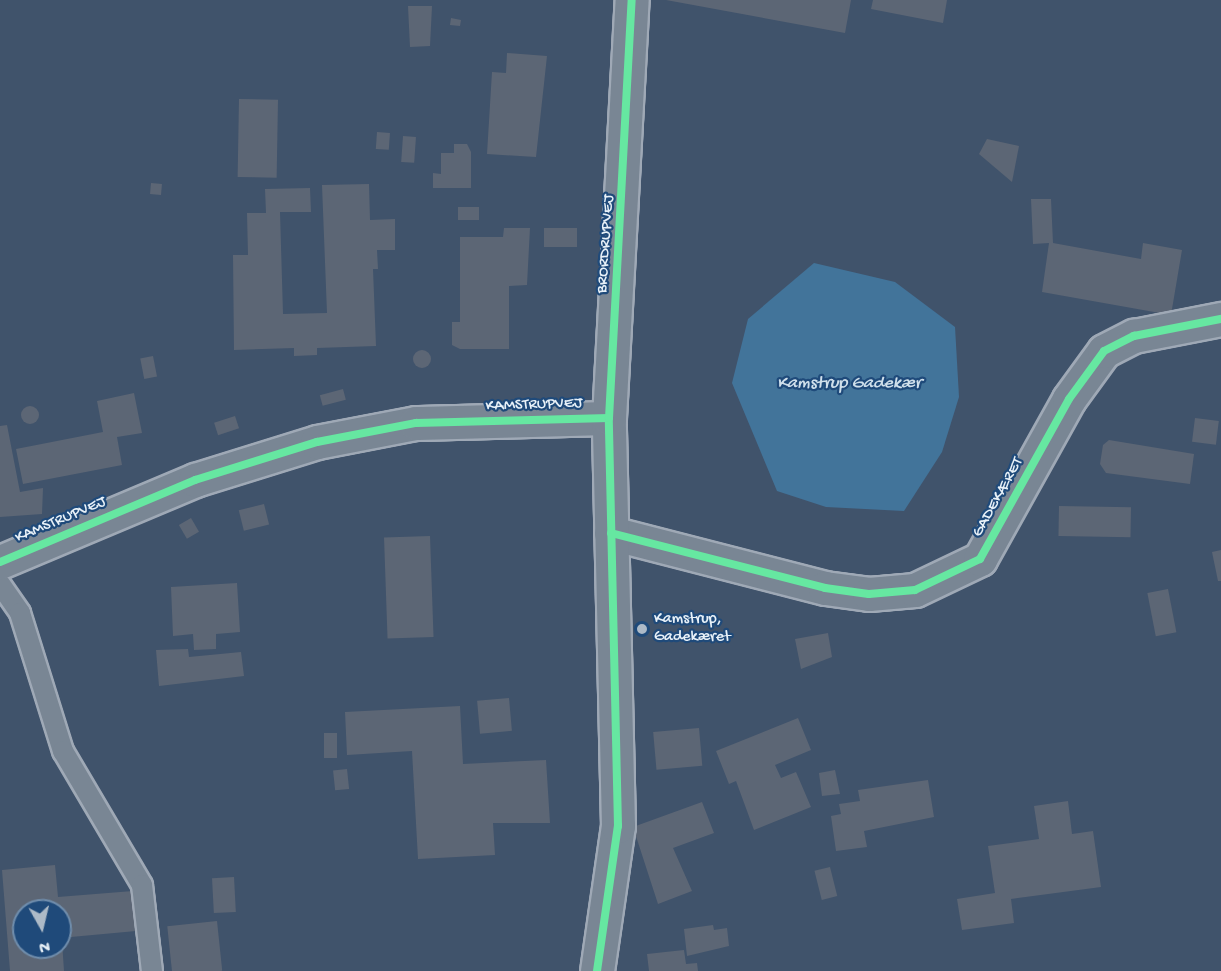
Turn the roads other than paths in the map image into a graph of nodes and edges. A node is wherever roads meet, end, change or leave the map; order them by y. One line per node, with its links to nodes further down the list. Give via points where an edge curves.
1 (632, 0): 3 (street, BRORDRUPVEJ)
2 (1221, 319): 4 (street, GADEKÆRET, via 1134,336 1104,351 1069,399 980,559 915,590 869,594 825,588)
3 (609, 418): 4 (street); 5 (street, KAMSTRUPVEJ, via 416,423 317,442 195,480)
4 (611, 533): 8 (street, via 618,826)
5 (0, 562)
6 (0, 584): 7 (lane, via 20,614 63,751 142,885)
7 (152, 971)
8 (597, 971)

